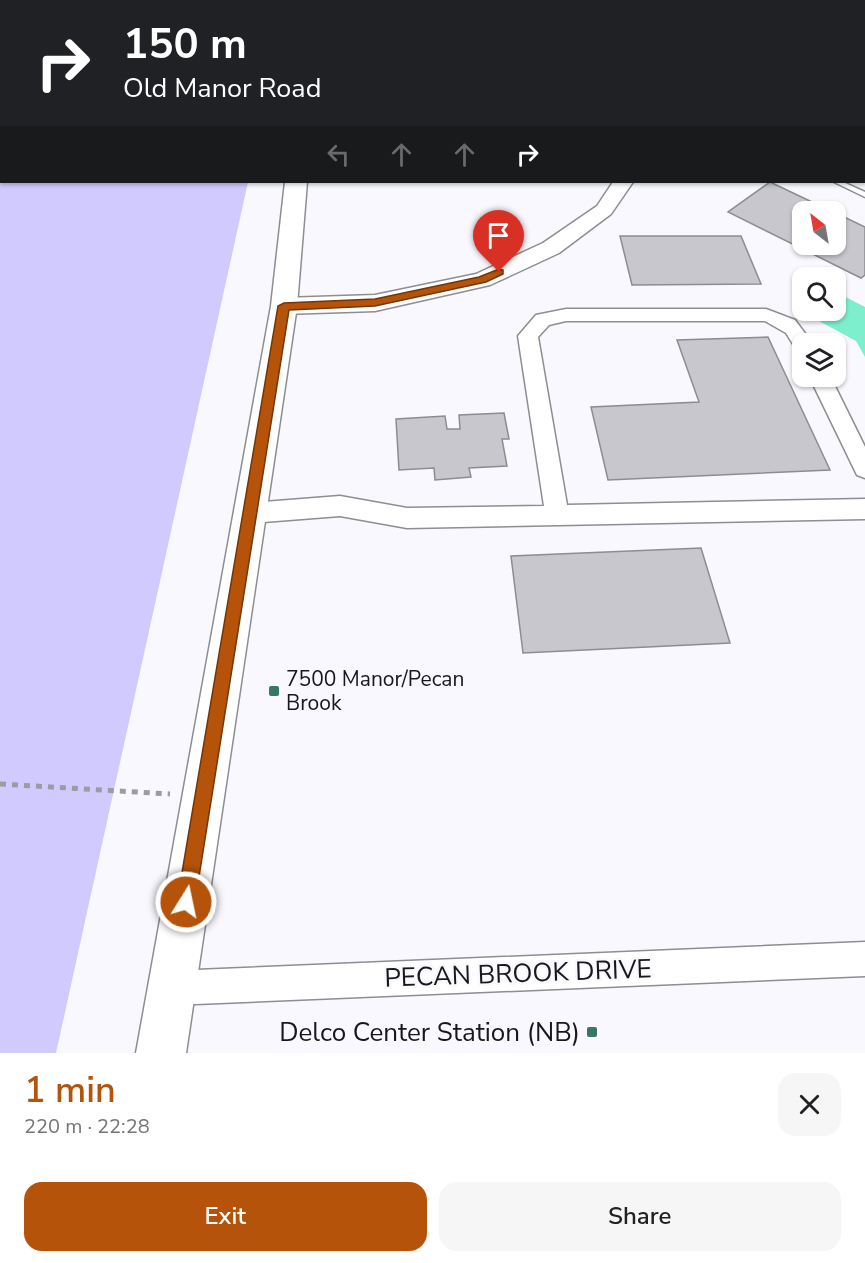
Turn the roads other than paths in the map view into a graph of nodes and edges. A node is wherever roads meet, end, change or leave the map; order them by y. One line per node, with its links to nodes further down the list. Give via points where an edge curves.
1 (296, 183): 5 (main road)
2 (622, 183): 5 (street, via 604,210 551,248 482,280 375,303)
3 (840, 183): 4 (lane)
4 (865, 195)
5 (284, 306): 10 (main road)
6 (798, 333): 11 (street, via 780,319 766,315 566,315 543,320 528,336)
7 (824, 387): 8 (street)
8 (865, 469)
9 (865, 509): 11 (street)
10 (251, 513): 11 (street, via 340,506 407,518); 13 (main road)
11 (557, 516)
12 (865, 959): 13 (street, PECAN BROOK DRIVE)
13 (172, 988): 14 (main road)
14 (161, 1053)

